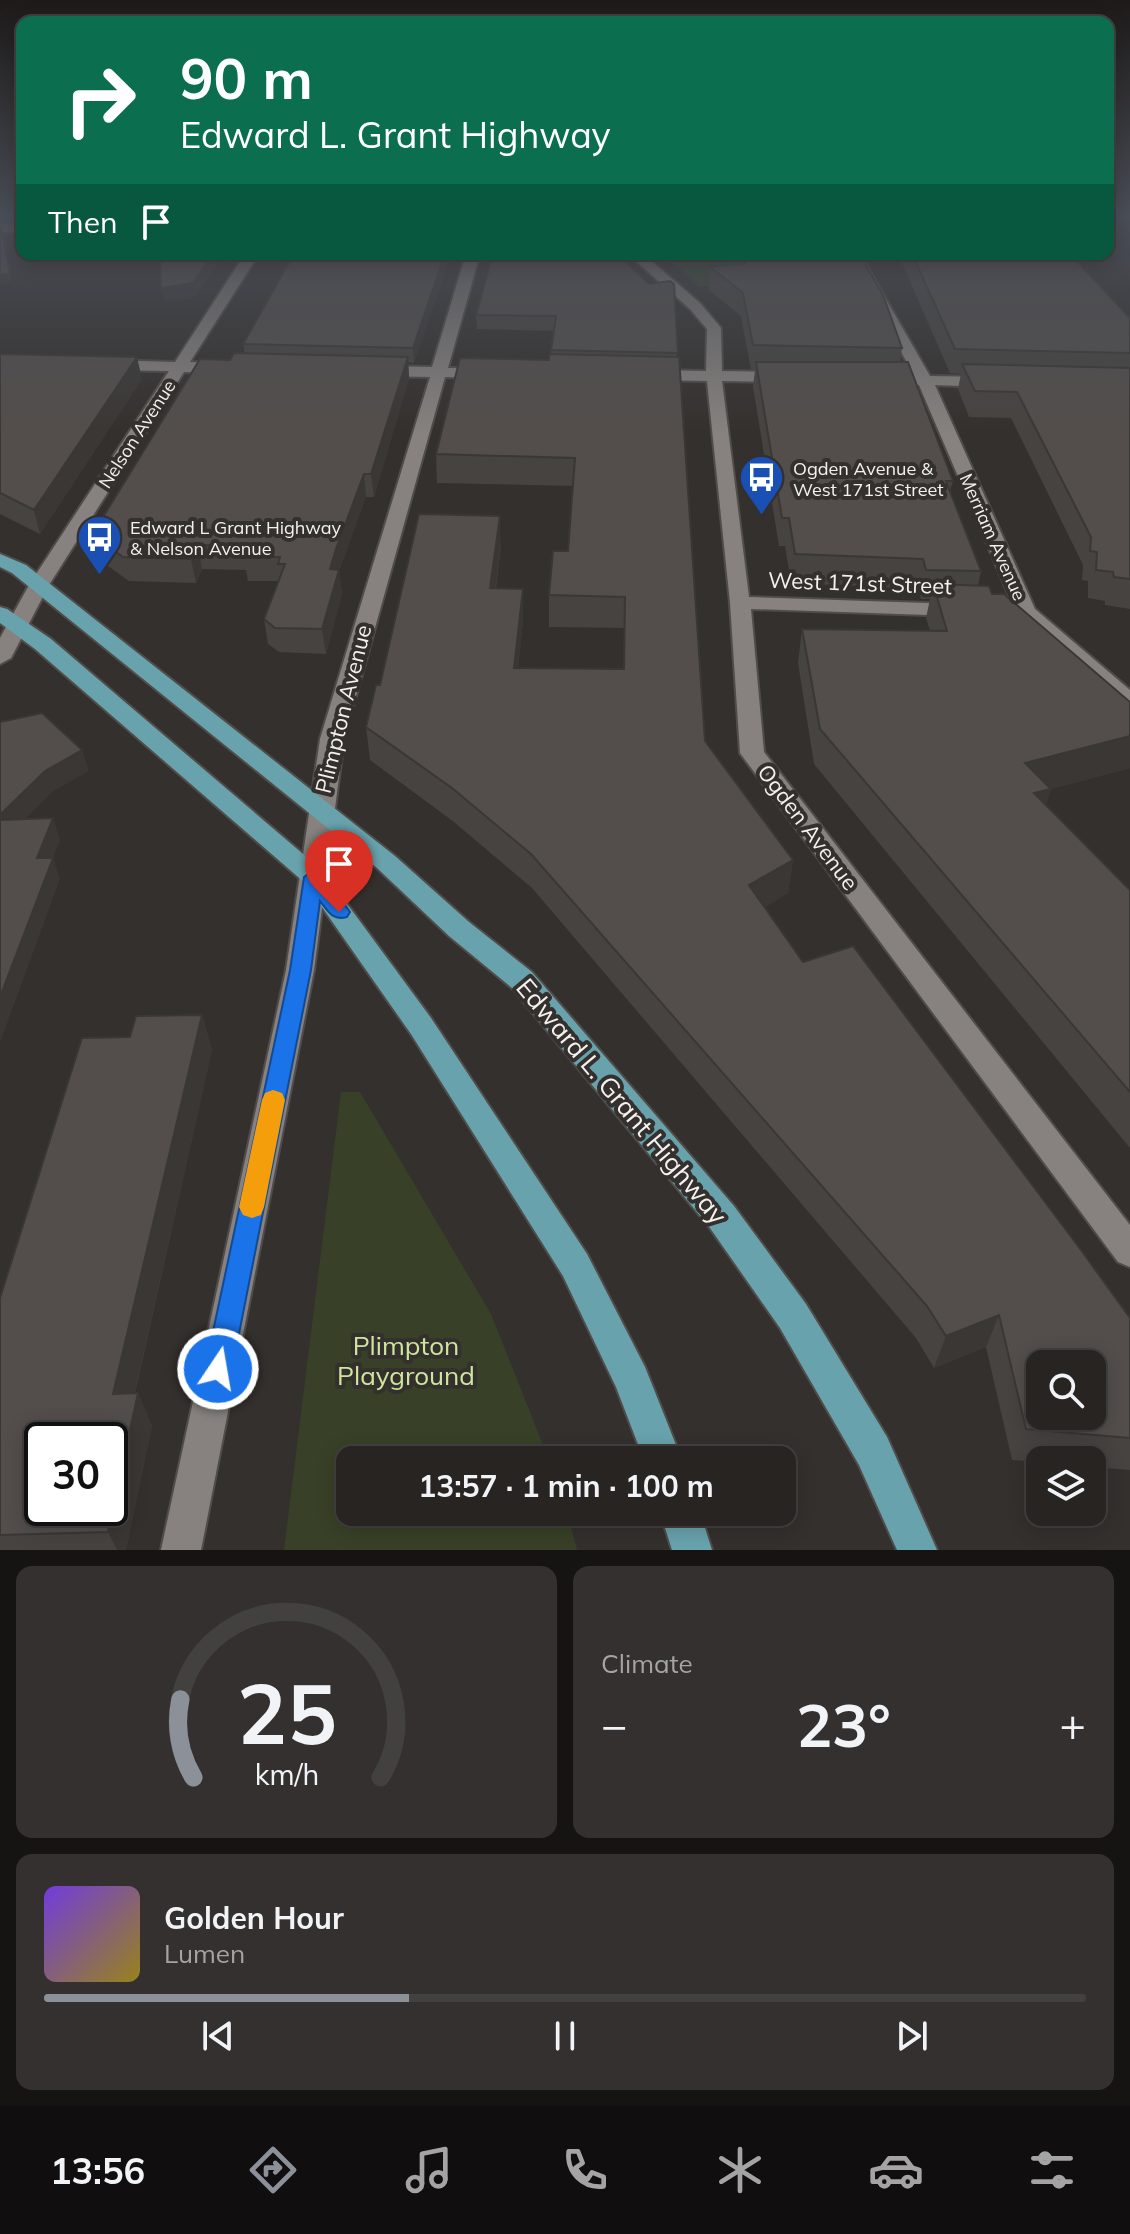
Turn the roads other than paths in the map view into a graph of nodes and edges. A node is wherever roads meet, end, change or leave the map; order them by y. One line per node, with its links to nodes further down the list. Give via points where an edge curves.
1 (229, 289): 6 (street, Nelson Avenue)
2 (462, 289): 9 (street, Plimpton Avenue)
3 (676, 289): 12 (street, Ogden Avenue, via 714,328)
4 (873, 289): 15 (street, Merriam Avenue)
5 (94, 365): 6 (street)
6 (180, 367): 7 (street); 18 (street, Nelson Avenue)
7 (236, 368)
8 (355, 370): 9 (street)
9 (437, 372): 10 (street); 24 (street, Plimpton Avenue, via 343,695)
10 (502, 373)
11 (639, 375): 12 (street)
12 (714, 376): 13 (street); 19 (street, Ogden Avenue)
13 (804, 378)
14 (864, 379): 15 (street)
15 (925, 380): 16 (street); 20 (street, Merriam Avenue)
16 (1004, 382)
17 (0, 560): 18 (main road, Edward L. Grant Highway)
18 (39, 585): 21 (street, Nelson Avenue); 24 (main road, Edward L. Grant Highway)
19 (740, 603): 20 (street, West 171st Street); 26 (street, Ogden Avenue, via 752,753)
20 (1026, 612): 23 (street, Merriam Avenue)
21 (9, 619): 22 (street, Nelson Avenue); 25 (main road)
22 (0, 658)
23 (1130, 701)
24 (319, 808): 25 (street, Plimpton Avenue); 31 (main road, Edward L. Grant Highway, via 522,980 722,1217 835,1381)
25 (314, 877): 27 (main road, via 445,1062 575,1265 626,1366); 29 (street, Plimpton Avenue, via 300,970)
26 (1130, 1251)
27 (657, 1446)
28 (684, 1526): 30 (main road)
29 (181, 1550)
30 (692, 1550)
31 (917, 1550)

